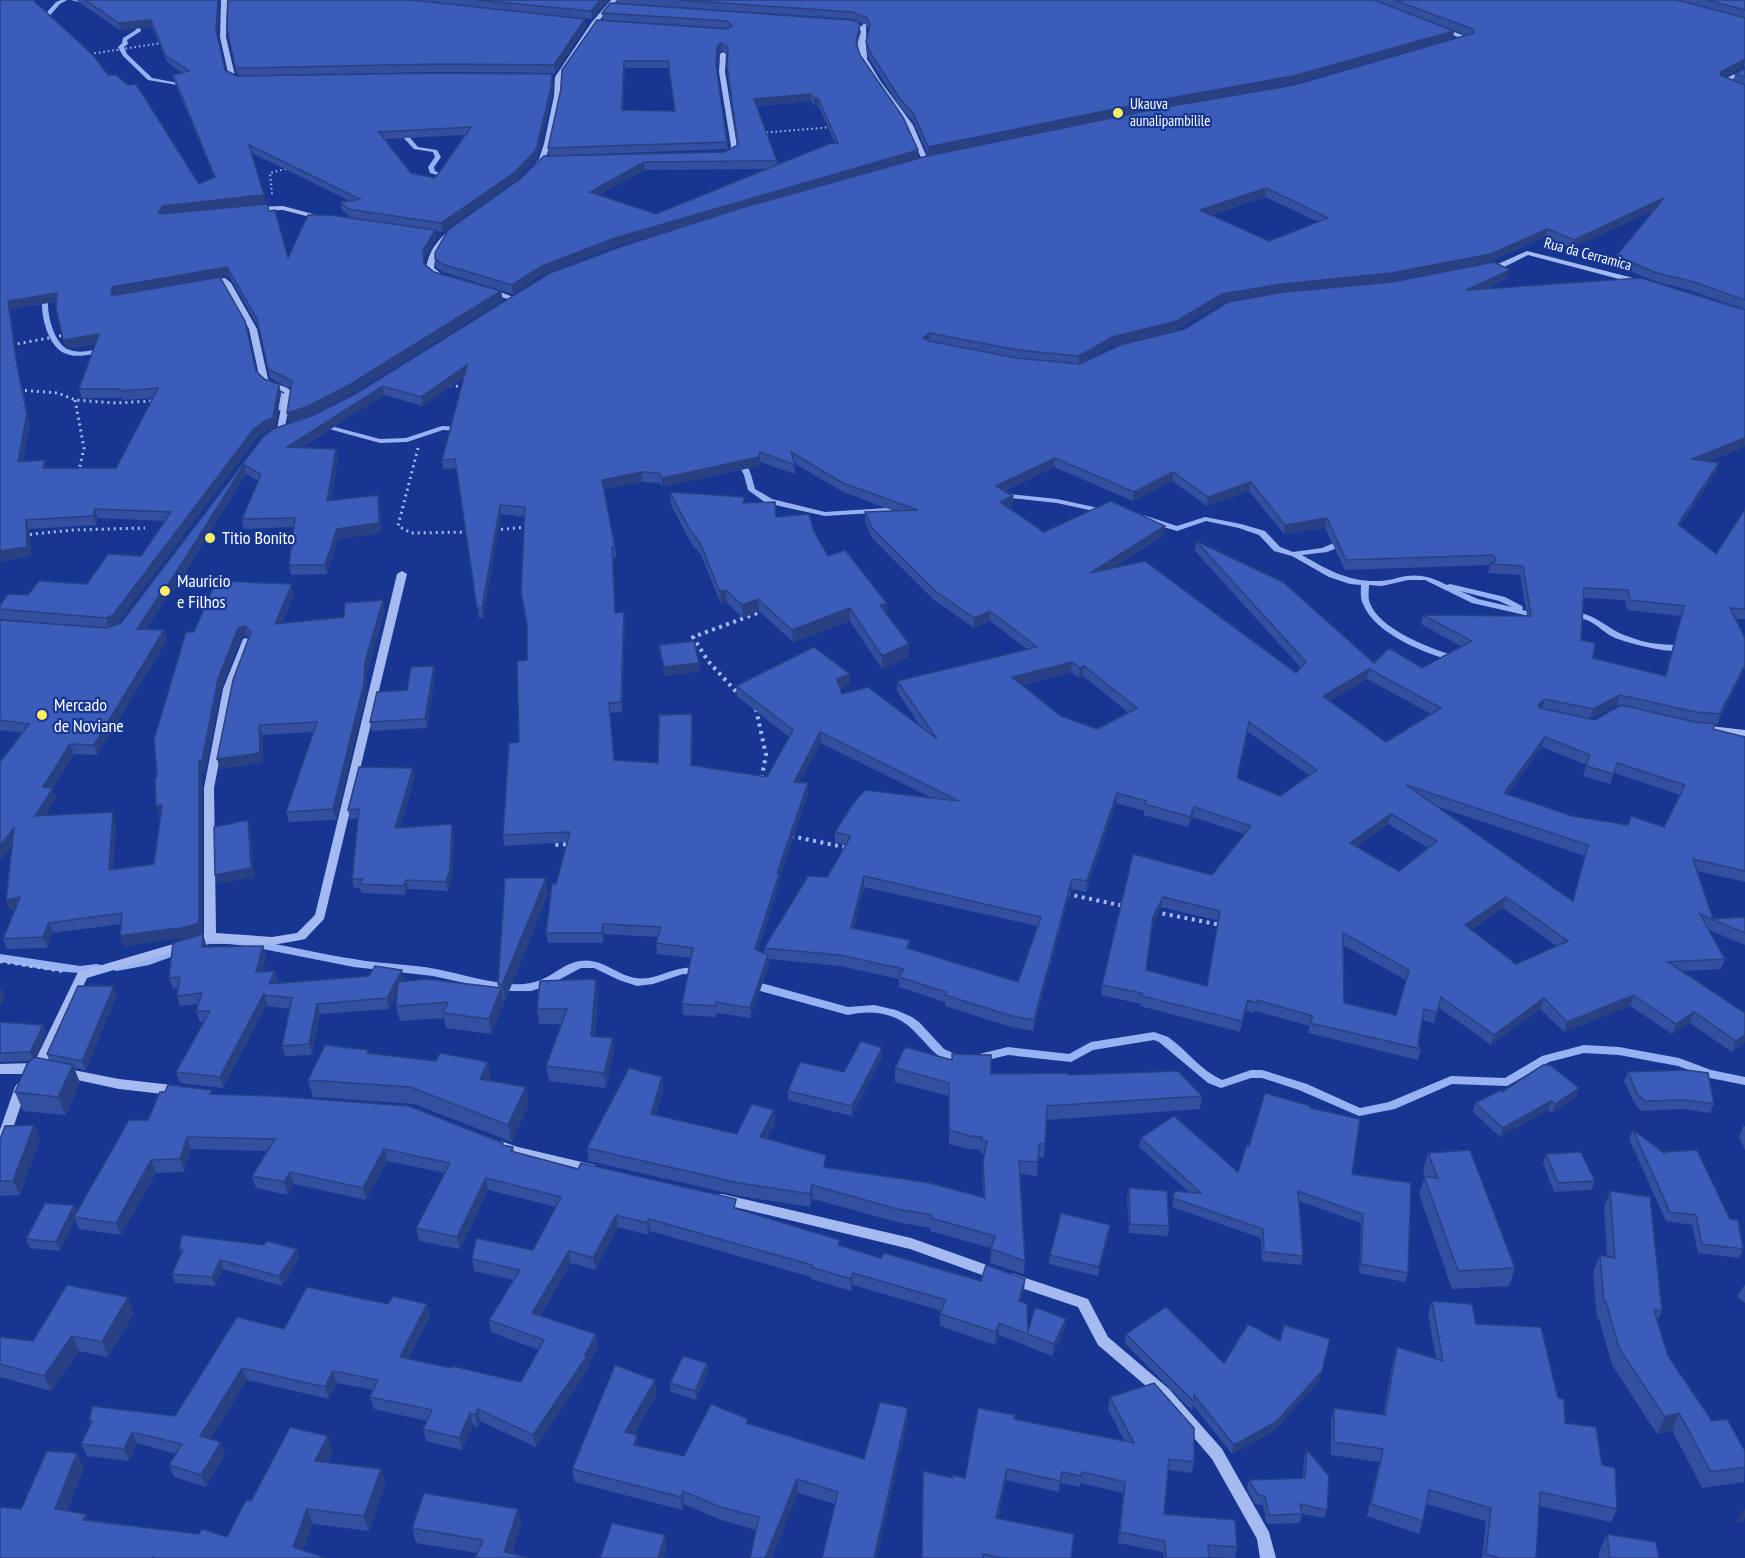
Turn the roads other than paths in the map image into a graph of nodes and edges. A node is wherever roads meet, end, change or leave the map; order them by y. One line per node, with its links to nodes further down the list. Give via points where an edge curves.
1 (224, 0): 14 (street, via 223,37 232,76)
2 (612, 3): 3 (street); 6 (street)
3 (622, 7)
4 (583, 22): 6 (street)
5 (839, 22): 17 (street, via 863,27 861,50 865,61 908,122 921,161)
6 (594, 23): 7 (street); 13 (street)
7 (605, 24)
8 (1437, 27): 9 (street, via 1468,39)
9 (1447, 43)
10 (723, 54): 16 (street, via 733,152)
11 (1745, 70): 15 (street, via 1723,82)
12 (547, 77): 13 (street)
13 (558, 78): 18 (street)
14 (249, 82)
15 (1736, 87)
16 (713, 156)
17 (937, 158)
18 (542, 160): 19 (street); 20 (street)
19 (554, 160)
20 (526, 176)
21 (246, 210): 22 (street, via 274,207)
22 (335, 220)
23 (462, 223): 25 (street)
24 (433, 235): 25 (street)
25 (444, 236): 27 (street, via 430,261 430,269)
26 (1481, 267): 29 (street, Rua da Cerramica, via 1499,266 1527,253)
27 (450, 279)
28 (195, 285): 34 (street, via 225,280 253,329 264,380 288,392 285,428)
29 (1648, 285)
30 (481, 289): 32 (street)
31 (521, 293): 32 (street)
32 (512, 298): 33 (street)
33 (502, 304)
34 (271, 434)
35 (402, 574): 39 (street, via 320,916 301,936 272,941)
36 (246, 640): 39 (street, via 228,689 209,789)
37 (1692, 727): 38 (street)
38 (1745, 733)
39 (210, 937): 40 (street, via 82,975)
40 (39, 1068): 41 (street); 42 (street, via 119,1084); 44 (street, via 24,1081)
41 (0, 1069)
42 (200, 1093)
43 (485, 1140): 45 (street, via 516,1152)
44 (0, 1149)
45 (607, 1173)
46 (710, 1196): 47 (street, via 911,1244 1083,1303 1103,1341 1164,1393 1217,1454 1264,1537)
47 (1268, 1558)

